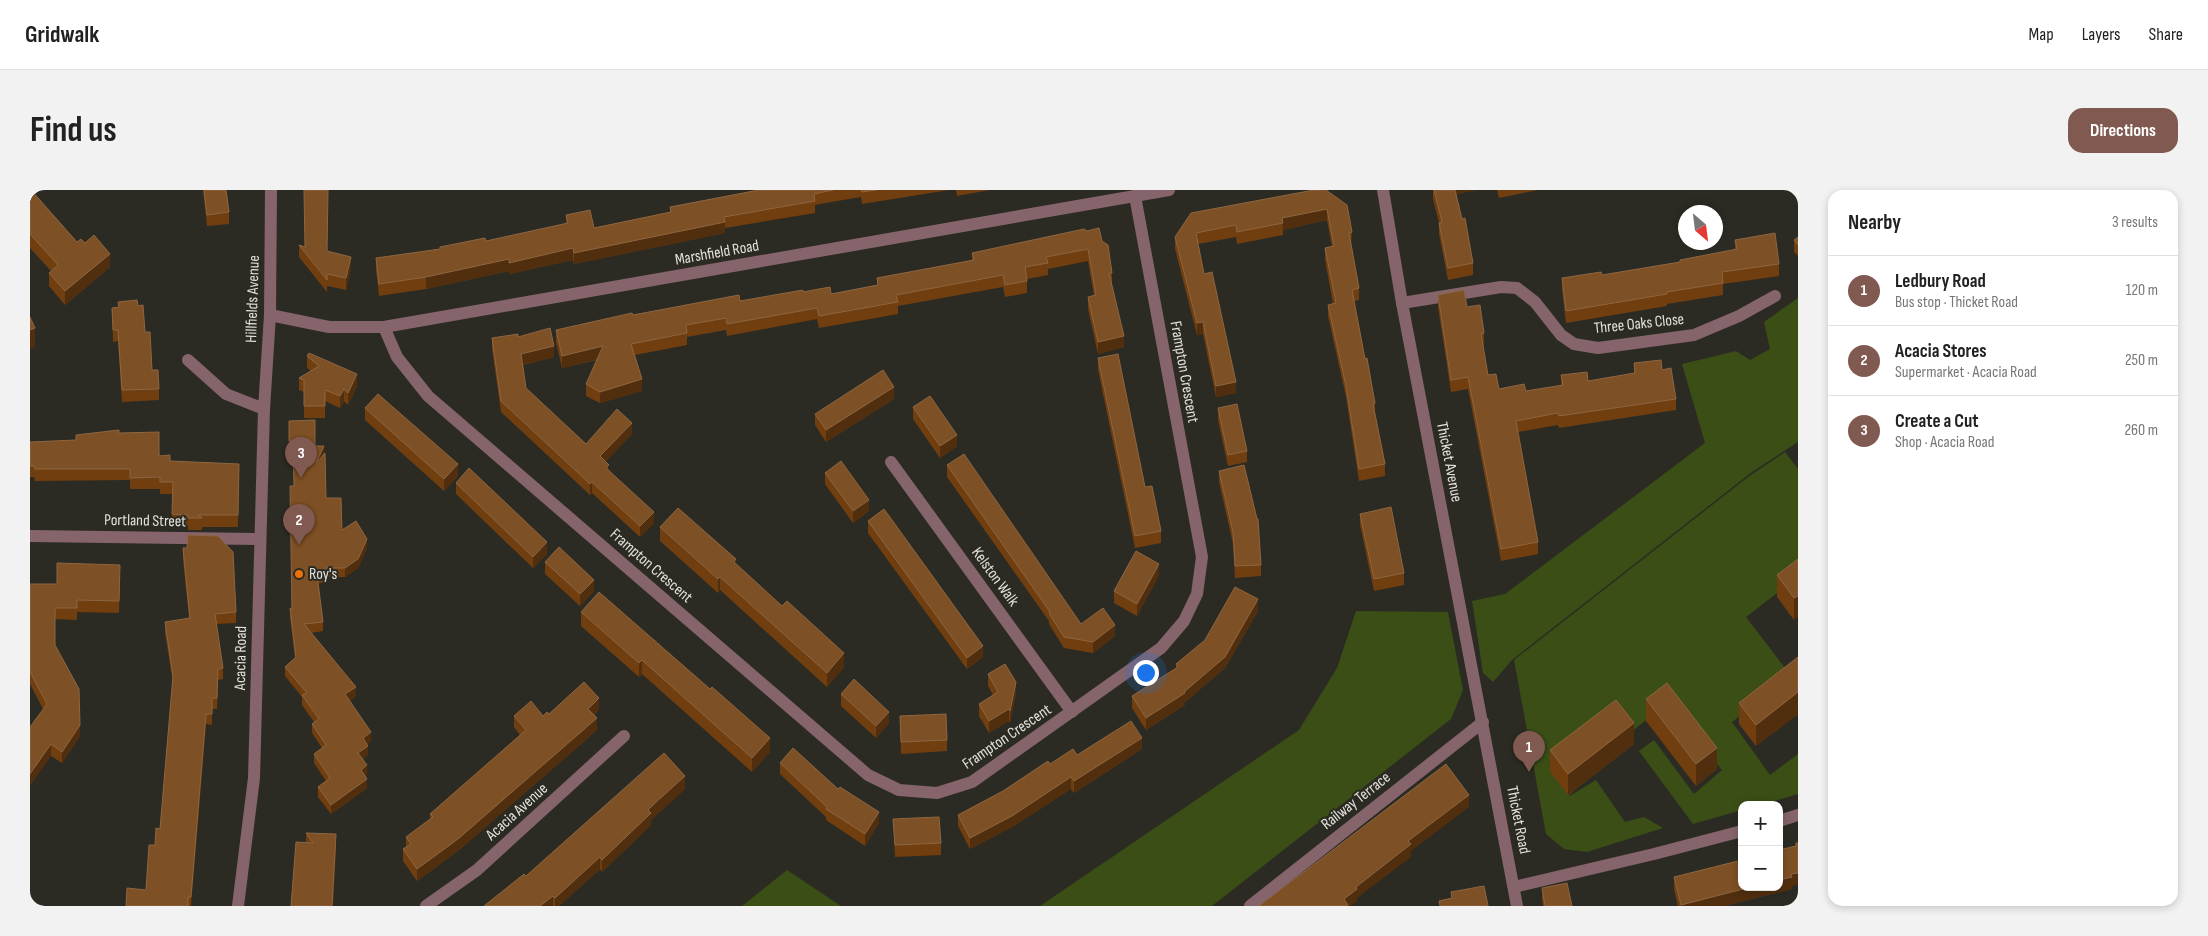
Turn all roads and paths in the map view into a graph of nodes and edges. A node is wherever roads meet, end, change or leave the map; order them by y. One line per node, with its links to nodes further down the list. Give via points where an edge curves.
1 (271, 190): 7 (street, Hillfields Avenue)
2 (1169, 190): 4 (street, Marshfield Road)
3 (1383, 190): 6 (street, Thicket Avenue)
4 (1135, 196): 8 (street, Marshfield Road); 14 (street, Frampton Crescent, via 1202,557 1198,588 1184,621 1161,648)
5 (1775, 296): 6 (street, Three Oaks Close, via 1739,316 1694,334 1598,348 1574,344 1560,335 1535,302 1517,288 1501,287)
6 (1402, 303): 15 (street, Thicket Avenue)
7 (270, 316): 8 (street, Marshfield Road, via 329,327); 10 (street, Hillfields Avenue)
8 (384, 327): 14 (street, Frampton Crescent, via 397,356 428,396 868,775 899,790 937,793 972,782)
9 (188, 360): 10 (street, via 226,394)
10 (264, 409): 13 (street, Acacia Road)
11 (891, 462): 14 (street, Kelston Walk)
12 (30, 536): 13 (street, Portland Street)
13 (260, 539): 22 (street, Acacia Road, via 254,778)
14 (1072, 712)
15 (1483, 722): 17 (street, Thicket Avenue); 24 (street, Railway Terrace)
16 (624, 736): 23 (street, Acacia Avenue, via 477,870)
17 (1486, 740): 21 (street, Thicket Road)
18 (1798, 815): 19 (street)
19 (1783, 819)
20 (1738, 832): 21 (street)
21 (1514, 887): 25 (street, Thicket Road)
22 (238, 906)
23 (426, 906)
24 (1250, 906)
25 (1517, 906)

